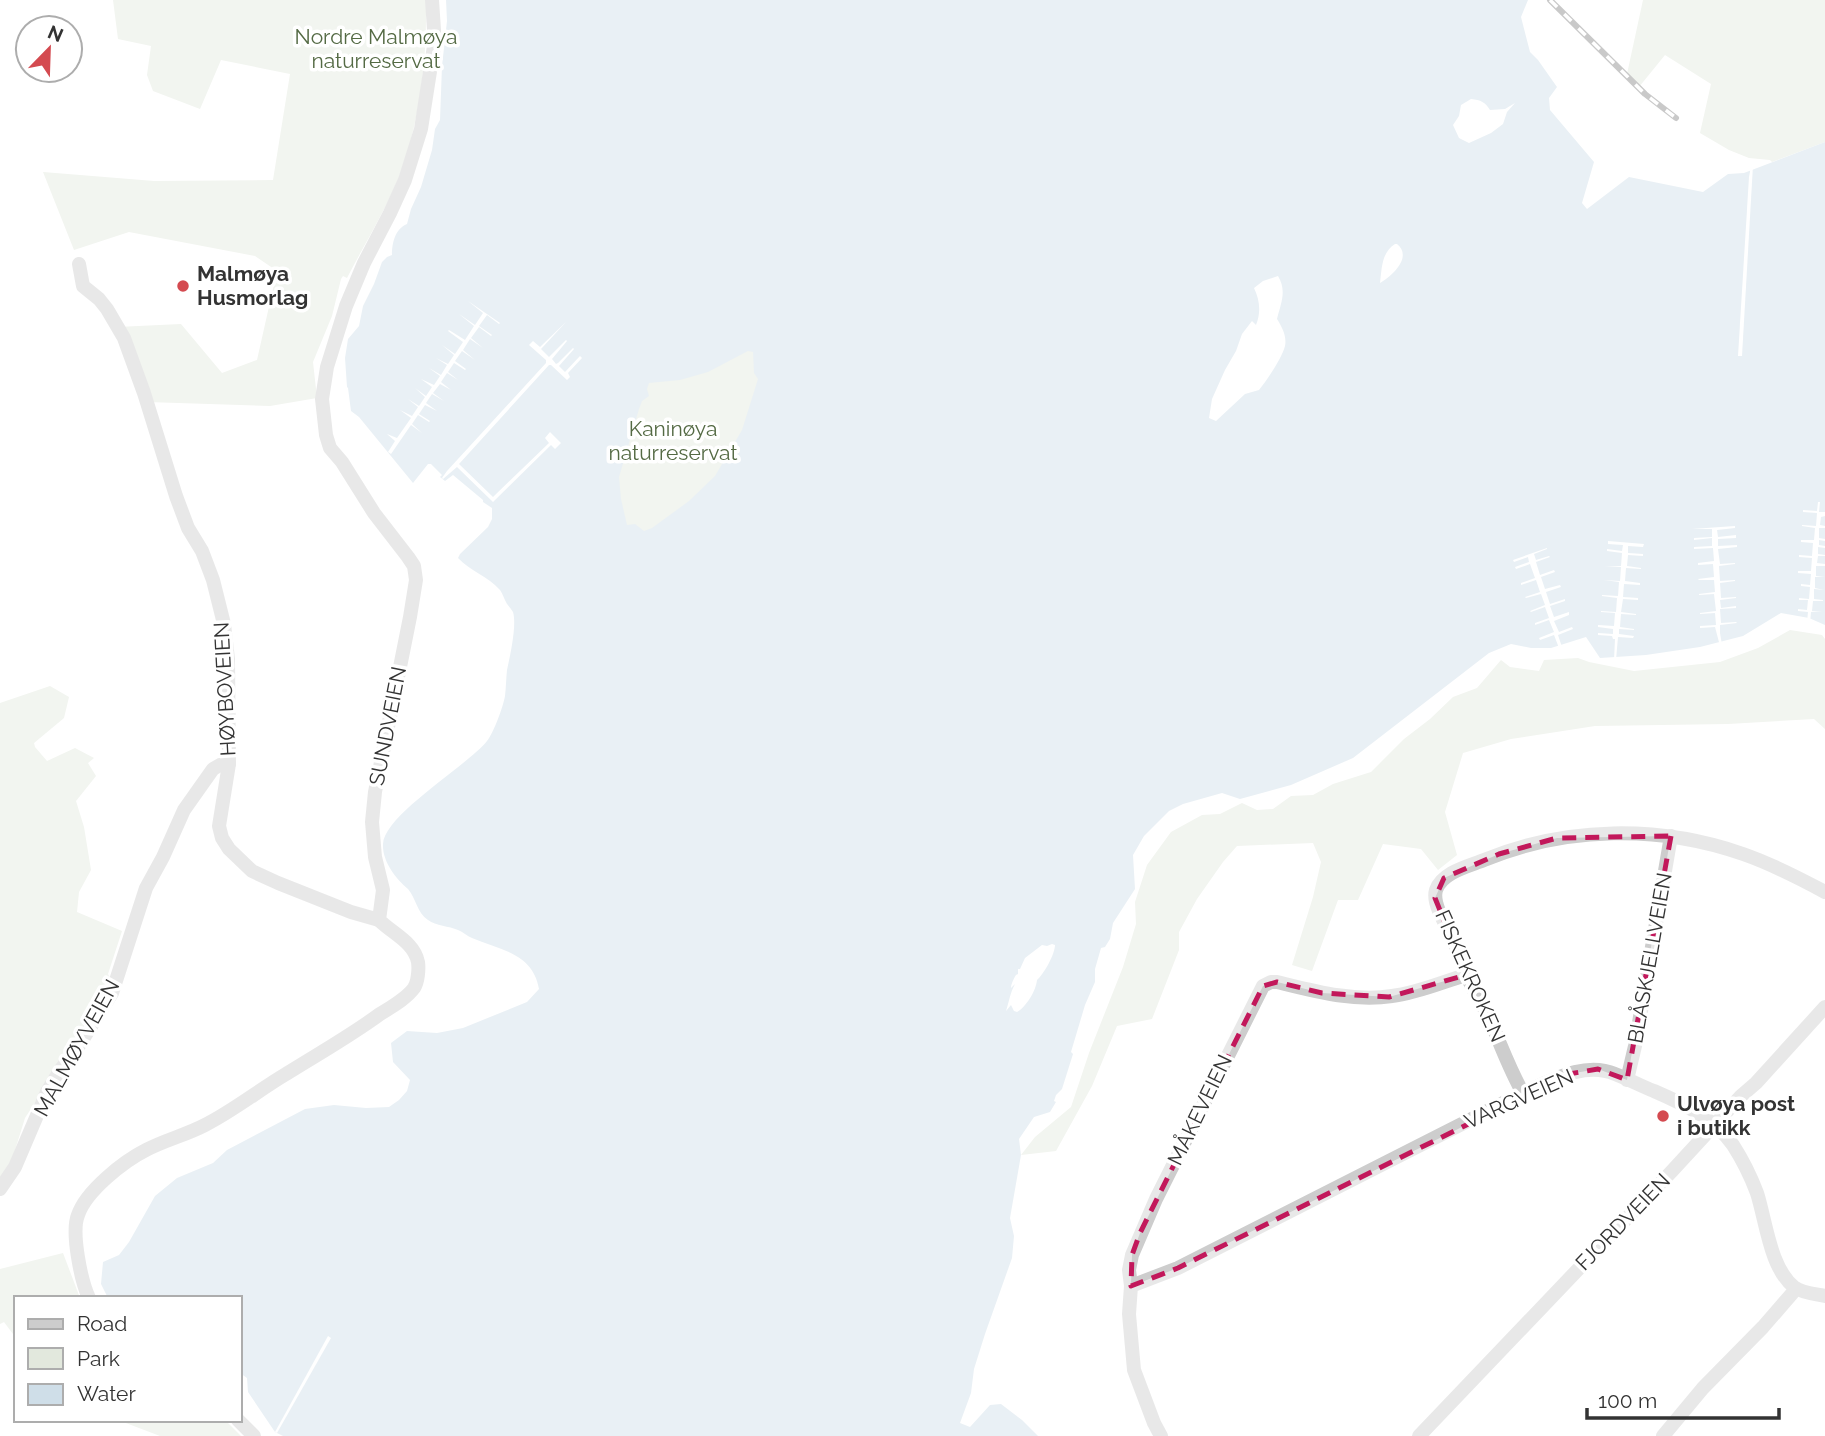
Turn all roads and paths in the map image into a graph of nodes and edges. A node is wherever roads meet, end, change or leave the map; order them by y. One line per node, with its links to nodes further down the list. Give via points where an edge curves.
1 (432, 0): 6 (street, SUNDVEIEN, via 435,30 421,129 405,180 346,306 322,399 330,448 414,566 416,580 374,792 375,857 383,891)
2 (79, 264): 3 (street, HØYBOVEIEN, via 83,286 107,309 124,338 180,507 213,580 228,659)
3 (229, 764): 6 (street, HØYBOVEIEN, via 219,826 229,849 253,871 278,883); 12 (street, MALMØYVEIEN, via 213,769 184,810 141,898 112,993 47,1092 15,1167)
4 (1671, 836): 5 (street, FISKEKROKEN, via 1743,853); 7 (street, FISKEKROKEN, via 1603,833 1557,838 1499,854 1444,878 1435,898); 9 (street, BLÅSKJELLVEIEN)
5 (1825, 892)
6 (379, 920): 15 (street, via 412,948 418,964 414,988 354,1033 228,1112 144,1150 97,1188 76,1223 82,1281)
7 (1466, 975): 10 (street, FISKEKROKEN); 13 (street, MÅKEVEIEN, via 1388,997 1322,993 1277,982 1263,986 1140,1233 1129,1270)
8 (1825, 1007): 11 (street, FJORDVEIEN)
9 (1627, 1080): 10 (street, VARGVEIEN, via 1598,1069 1583,1070); 11 (street, VARGVEIEN)
10 (1523, 1093): 13 (street, VARGVEIEN, via 1178,1268)
11 (1715, 1124): 14 (street, VARGVEIEN, via 1746,1170 1776,1258); 20 (street, FJORDVEIEN)
12 (0, 1189)
13 (1131, 1286): 19 (street, MÅKEVEIEN, via 1134,1370)
14 (1796, 1289): 16 (street); 21 (street)
15 (88, 1296)
16 (1825, 1296)
17 (240, 1422): 18 (street)
18 (254, 1436)
19 (1161, 1436)
20 (1419, 1436)
21 (1663, 1436)

